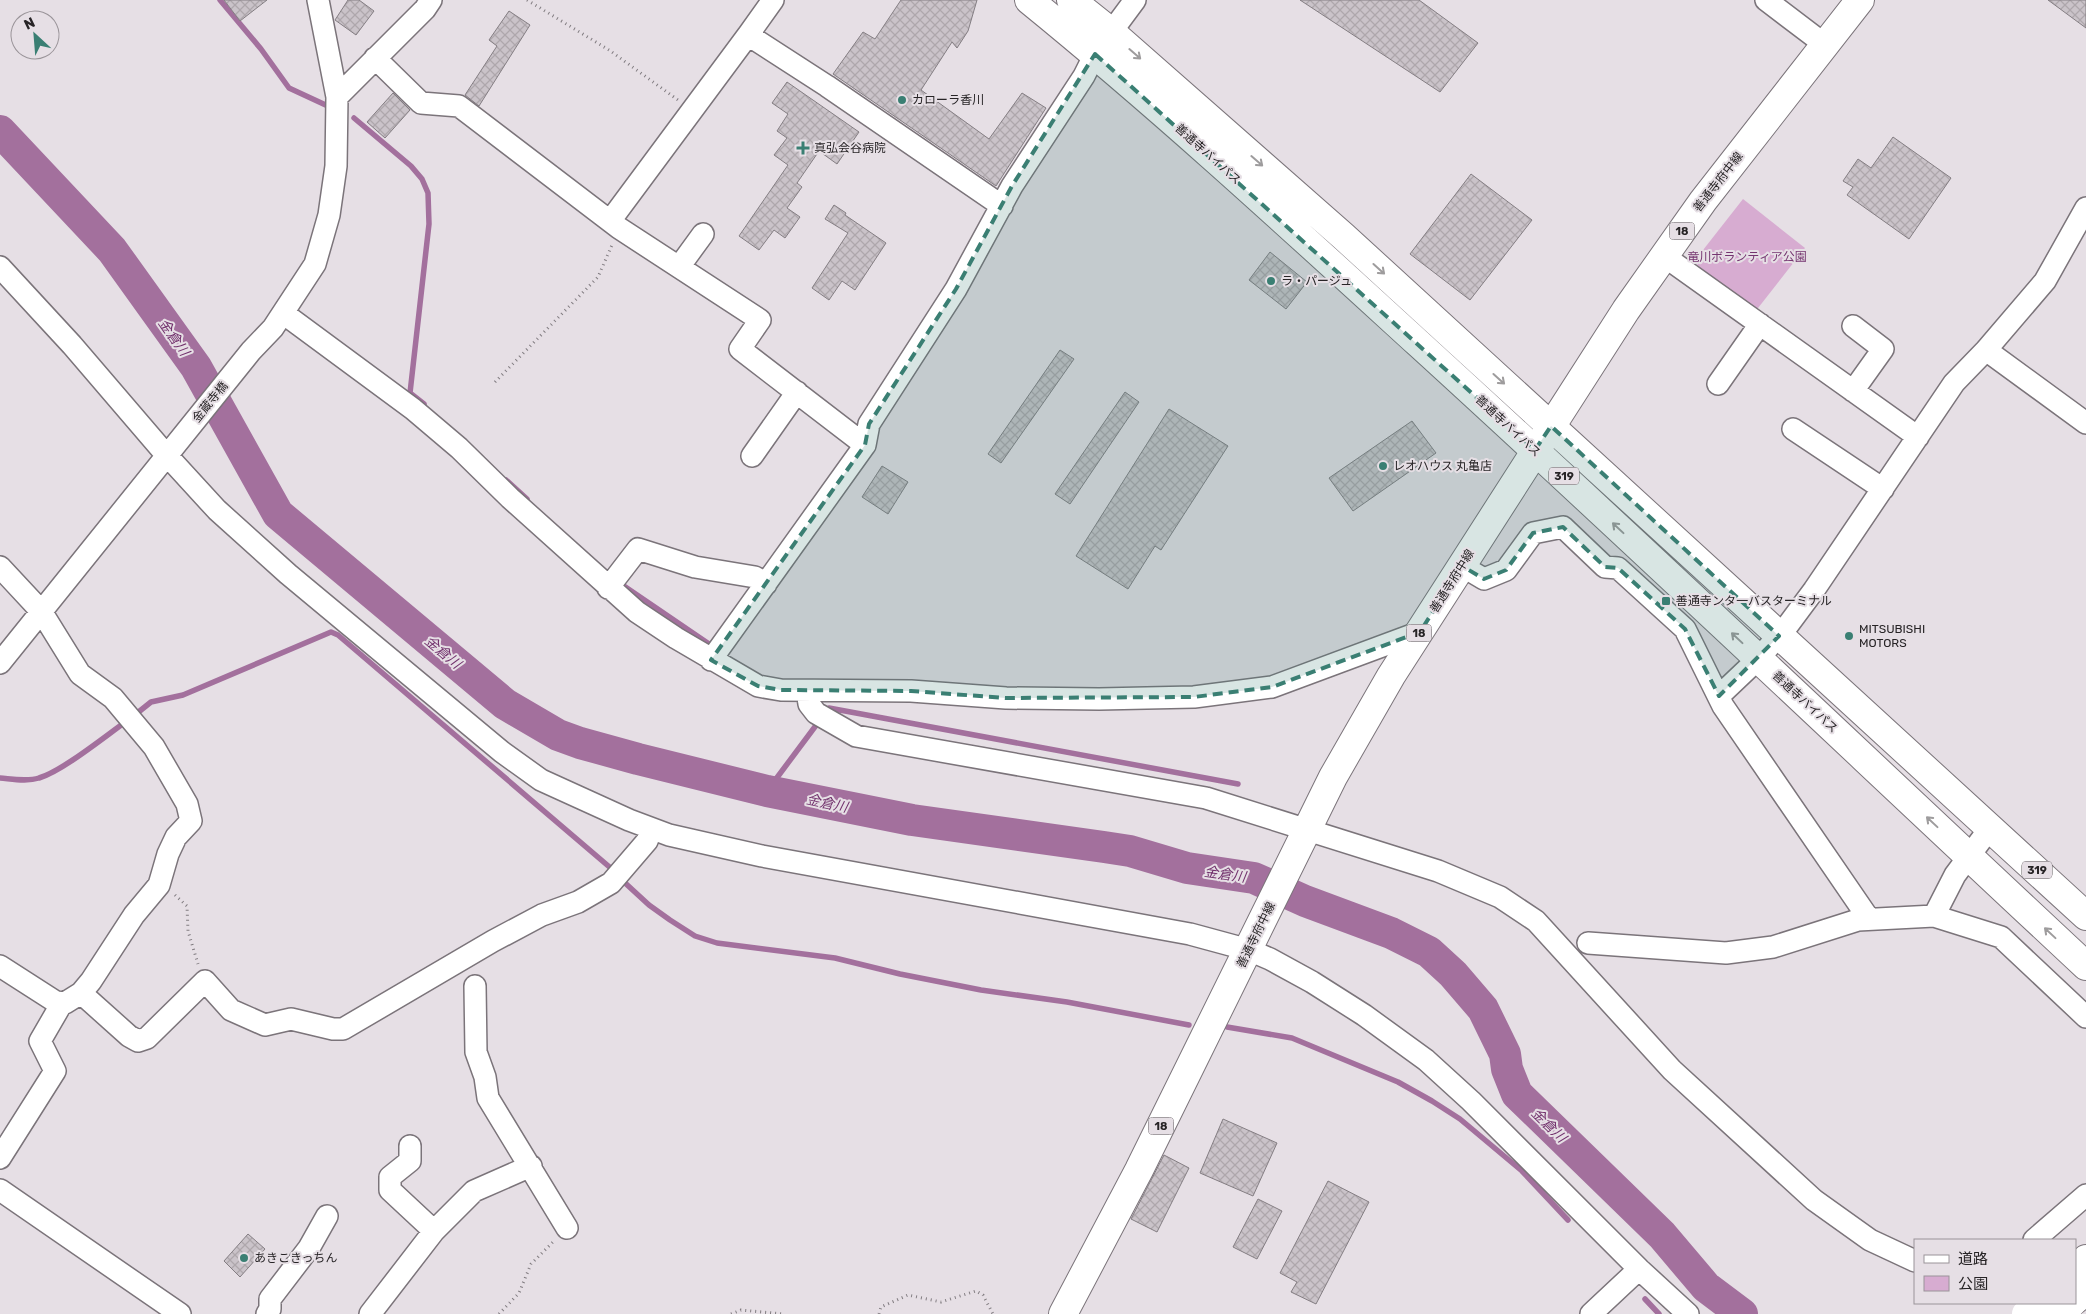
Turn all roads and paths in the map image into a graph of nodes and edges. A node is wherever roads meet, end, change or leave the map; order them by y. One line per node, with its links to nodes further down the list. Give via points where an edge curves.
1 (318, 0): 14 (street, 金蔵寺橋)
2 (430, 0): 13 (street, via 425,9)
3 (527, 0): 15 (path, via 609,50)
4 (774, 0): 10 (street)
5 (1029, 0): 11 (main road, 善通寺バイパス / 319)
6 (1071, 0): 11 (main road, 善通寺バイパス / 319)
7 (1135, 0): 11 (street)
8 (1766, 0): 12 (street)
9 (1860, 0): 12 (main road, 善通寺府中線 / 18)
10 (748, 35): 15 (street); 16 (street)
11 (1103, 43): 16 (street); 32 (main road, 善通寺バイパス / 319, one-way to 32, via 1343,236); 36 (main road, 善通寺バイパス / 319, via 1335,267)
12 (1824, 44): 20 (main road, 善通寺府中線 / 18)
13 (375, 58): 14 (street); 18 (street, via 422,103 459,106)
14 (337, 97): 23 (street, 金蔵寺橋, via 336,166 329,215 315,264)
15 (692, 110): 18 (street)
16 (1002, 206): 35 (street, via 956,289 869,424)
17 (2086, 208): 26 (street, via 2044,281)
18 (615, 225): 22 (street); 27 (path, via 598,277)
19 (703, 234): 22 (street)
20 (1664, 256): 24 (street); 32 (main road, 善通寺府中線 / 18)
21 (0, 267): 37 (street)
22 (679, 267): 30 (street, via 760,320 740,349)
23 (283, 313): 37 (street, 金蔵寺橋); 42 (street, via 413,409 510,498)
24 (1760, 324): 28 (street); 29 (street)
25 (1854, 326): 29 (street, via 1884,349)
26 (1986, 350): 31 (street); 34 (street, via 1954,383)
27 (495, 382)
28 (1718, 384)
29 (1853, 391): 34 (street)
30 (797, 392): 35 (street); 38 (street)
31 (2086, 423)
32 (1550, 426): 36 (main road, 善通寺府中線 / 18); 46 (main road, 善通寺バイパス / 319)
33 (1793, 429): 39 (street)
34 (1918, 437): 39 (street)
35 (865, 445): 43 (street)
36 (1535, 450): 40 (main road, 善通寺府中線 / 18); 47 (main road, 善通寺バイパス / 319, one-way to 36)
37 (169, 454): 44 (street, 金蔵寺橋); 53 (street, via 217,510 288,574 502,752 541,780)
38 (752, 456)
39 (1883, 489): 46 (street)
40 (1462, 566): 45 (main road, 善通寺府中線 / 18); 51 (street, via 1484,579 1506,570 1533,533 1563,527 1605,567 1618,568 1685,629)
41 (0, 567): 44 (street)
42 (612, 582): 43 (street, via 638,549 695,567 755,577); 48 (street, via 636,612)
43 (766, 584): 48 (street)
44 (41, 611): 49 (street, 金蔵寺橋); 56 (street, via 80,674 113,698 154,747 187,804 191,821 176,837)
45 (1420, 632): 50 (street, via 1272,687 1194,697 1099,700 911,691); 54 (main road, 善通寺府中線 / 18, via 1363,723)
46 (1780, 636): 47 (street); 52 (main road, 善通寺バイパス / 319)
47 (1759, 658): 51 (street); 55 (main road, 善通寺バイパス / 319, one-way to 47)
48 (712, 660): 50 (street, via 758,686)
49 (0, 663)
50 (807, 691): 54 (street, via 809,704 821,716 856,736 1206,798)
51 (1719, 696): 59 (street)
52 (1990, 828): 55 (street); 58 (main road, 善通寺バイパス / 319)
53 (652, 829): 60 (street, via 762,856); 64 (street, via 647,841 610,883 578,902 542,915 343,1028 333,1029 291,1019 265,1025 231,1010)
54 (1303, 839): 60 (main road, 善通寺府中線 / 18); 79 (street, via 1438,871 1500,897 1536,921 1672,1070 1814,1200 1870,1240)
55 (1969, 857): 57 (street, via 1955,875); 62 (main road, 善通寺バイパス / 319, one-way to 55)
56 (160, 881): 64 (path, via 186,906 190,938); 66 (street)
57 (1934, 916): 59 (street); 68 (street, via 2001,937)
58 (2086, 916)
59 (1869, 919): 61 (street, via 1773,947 1726,953)
60 (1252, 943): 80 (street, via 1364,1015 1426,1060 1472,1101); 94 (main road, 善通寺府中線 / 18)
61 (1588, 943)
62 (2086, 966)
63 (1, 968): 67 (street)
64 (205, 981): 66 (street, via 147,1038 138,1041)
65 (475, 986): 71 (street, via 476,1052 488,1098)
66 (81, 993): 67 (street)
67 (62, 1003): 70 (street, via 40,1041 55,1071)
68 (2086, 1017)
69 (410, 1146): 76 (street, via 410,1161 390,1176 390,1190)
70 (0, 1158)
71 (531, 1166): 75 (street); 76 (street, via 474,1191)
72 (0, 1190): 86 (street)
73 (2086, 1195): 77 (street)
74 (327, 1216): 87 (street, via 309,1248 270,1299)
75 (567, 1228): 89 (path, via 531,1264 520,1293)
76 (434, 1231): 88 (street)
77 (2035, 1239)
78 (2086, 1259): 81 (main road)
79 (1914, 1261)
80 (1639, 1269): 95 (street); 96 (street)
81 (2079, 1294)
82 (2037, 1304): 97 (main road, bridge)
83 (2038, 1304): 84 (street, via 2052,1307)
84 (2058, 1304)
85 (2070, 1304): 98 (main road, bridge)
86 (180, 1314)
87 (267, 1314)
88 (370, 1314)
89 (499, 1314)
90 (731, 1314): 91 (path, via 741,1310)
91 (783, 1314)
92 (879, 1314): 93 (path, via 881,1307 908,1294 941,1302 976,1291 983,1295)
93 (993, 1314)
94 (1063, 1314)
95 (1591, 1314)
96 (1688, 1314)
97 (2026, 1314)
98 (2060, 1314)

